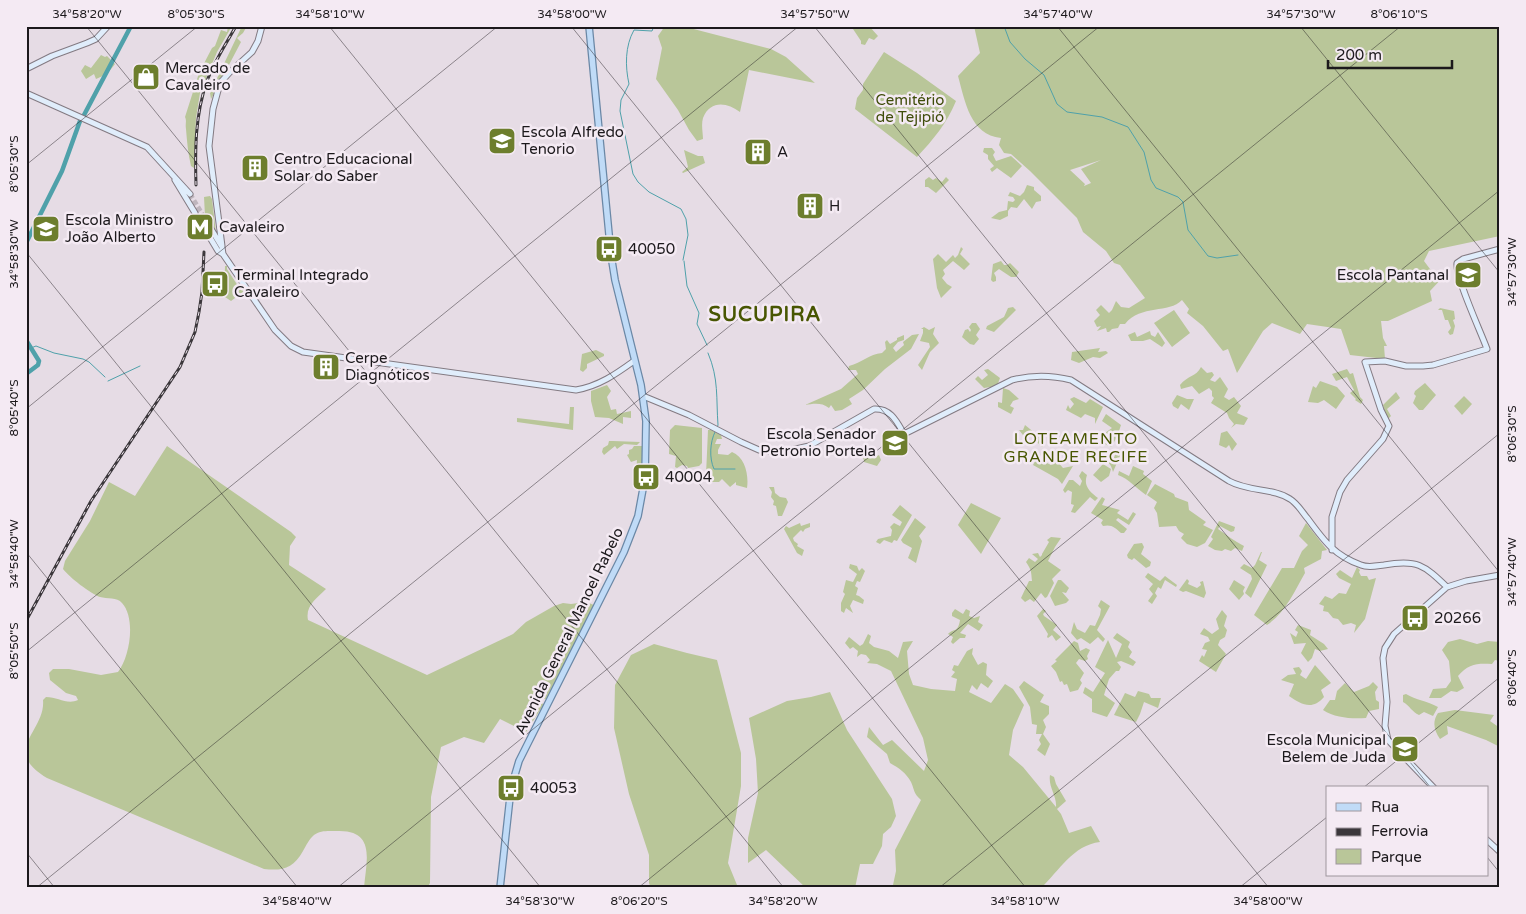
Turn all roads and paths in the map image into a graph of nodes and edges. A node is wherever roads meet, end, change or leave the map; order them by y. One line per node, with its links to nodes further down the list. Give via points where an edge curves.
1 (108, 26): 4 (main road, via 87,43)
2 (262, 26): 11 (main road, via 252,52 220,83 212,117 209,146)
3 (589, 26): 14 (main road, Avenida General Manoel Rabelo, via 615,280)
4 (26, 69)
5 (26, 93): 6 (main road, via 147,147)
6 (175, 179): 7 (main road); 8 (main road)
7 (190, 194)
8 (195, 214)
9 (205, 219): 11 (main road)
10 (206, 231): 13 (main road, via 218,251)
11 (222, 247): 13 (main road)
12 (1500, 249): 16 (main road, via 1457,263 1459,278 1487,349 1433,365 1365,362 1389,426 1383,439 1340,492 1332,517)
13 (224, 254): 14 (main road, via 275,330 291,346 303,352 576,390 609,379)
14 (634, 361): 15 (main road, Avenida General Manoel Rabelo)
15 (643, 396): 16 (main road, via 759,450 787,451 808,446 879,408 890,413 904,434 1012,380 1040,376 1062,378 1076,382 1234,484 1289,498); 22 (main road, Avenida General Manoel Rabelo, via 645,478 638,516 624,552 519,761 512,788)
16 (1332, 550): 18 (main road, via 1366,567 1402,562 1425,567)
17 (1500, 574): 18 (main road)
18 (1447, 587): 19 (main road, via 1392,636 1383,658 1388,740)
19 (1432, 786)
20 (1488, 841): 21 (main road)
21 (1500, 852)
22 (500, 888)

